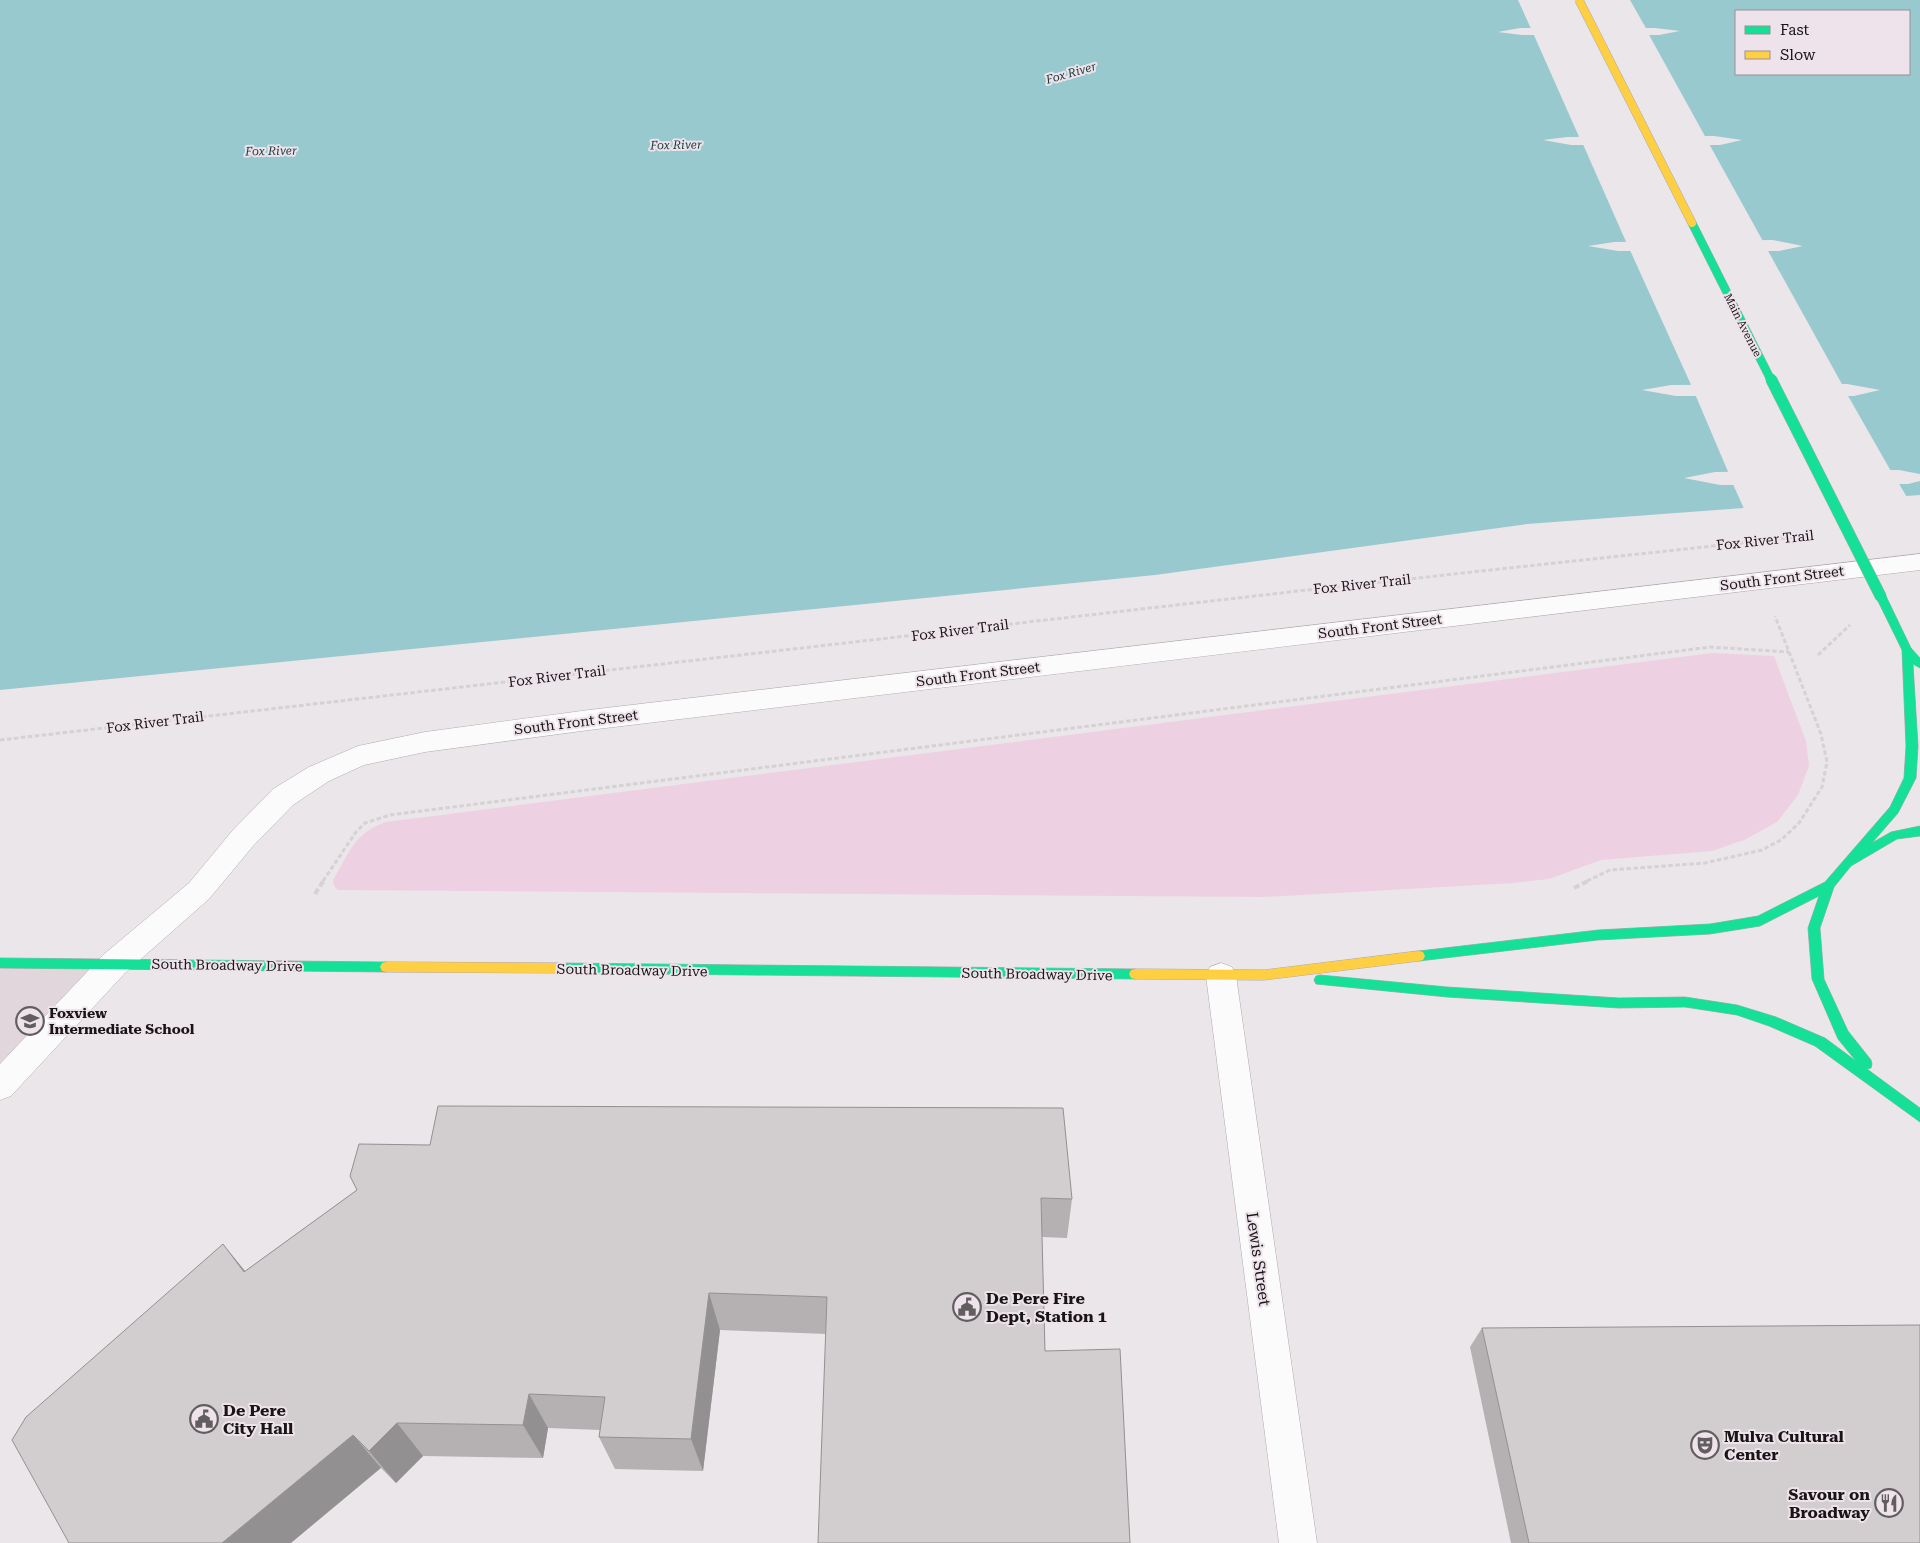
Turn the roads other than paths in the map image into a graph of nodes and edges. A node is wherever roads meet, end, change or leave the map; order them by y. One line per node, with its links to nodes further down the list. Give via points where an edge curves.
1 (1579, 0): 3 (main road, Main Avenue, bridge)
2 (1920, 562): 9 (street, South Front Street, via 589,720 425,742 358,756 319,774 283,797 199,890)
3 (1907, 650): 4 (main road, Main Avenue); 6 (main road, Main Avenue, via 1912,746 1910,778 1894,810)
4 (1920, 665)
5 (1920, 831): 6 (main road, via 1895,835)
6 (1847, 863): 7 (main road, Main Avenue)
7 (1828, 885): 10 (main road, via 1760,921 1710,929 1598,935); 13 (main road, via 1814,928 1818,979 1843,1035)
8 (0, 962): 9 (main road, South Broadway Drive)
9 (114, 964): 11 (main road, South Broadway Drive); 12 (street, South Front Street)
10 (1264, 975): 11 (main road, South Broadway Drive); 13 (main road, via 1447,992 1619,1003 1685,1002 1737,1010 1820,1042)
11 (1221, 976): 15 (street, Lewis Street)
12 (0, 1086)
13 (1887, 1090): 14 (main road)
14 (1920, 1116)
15 (1298, 1543)

